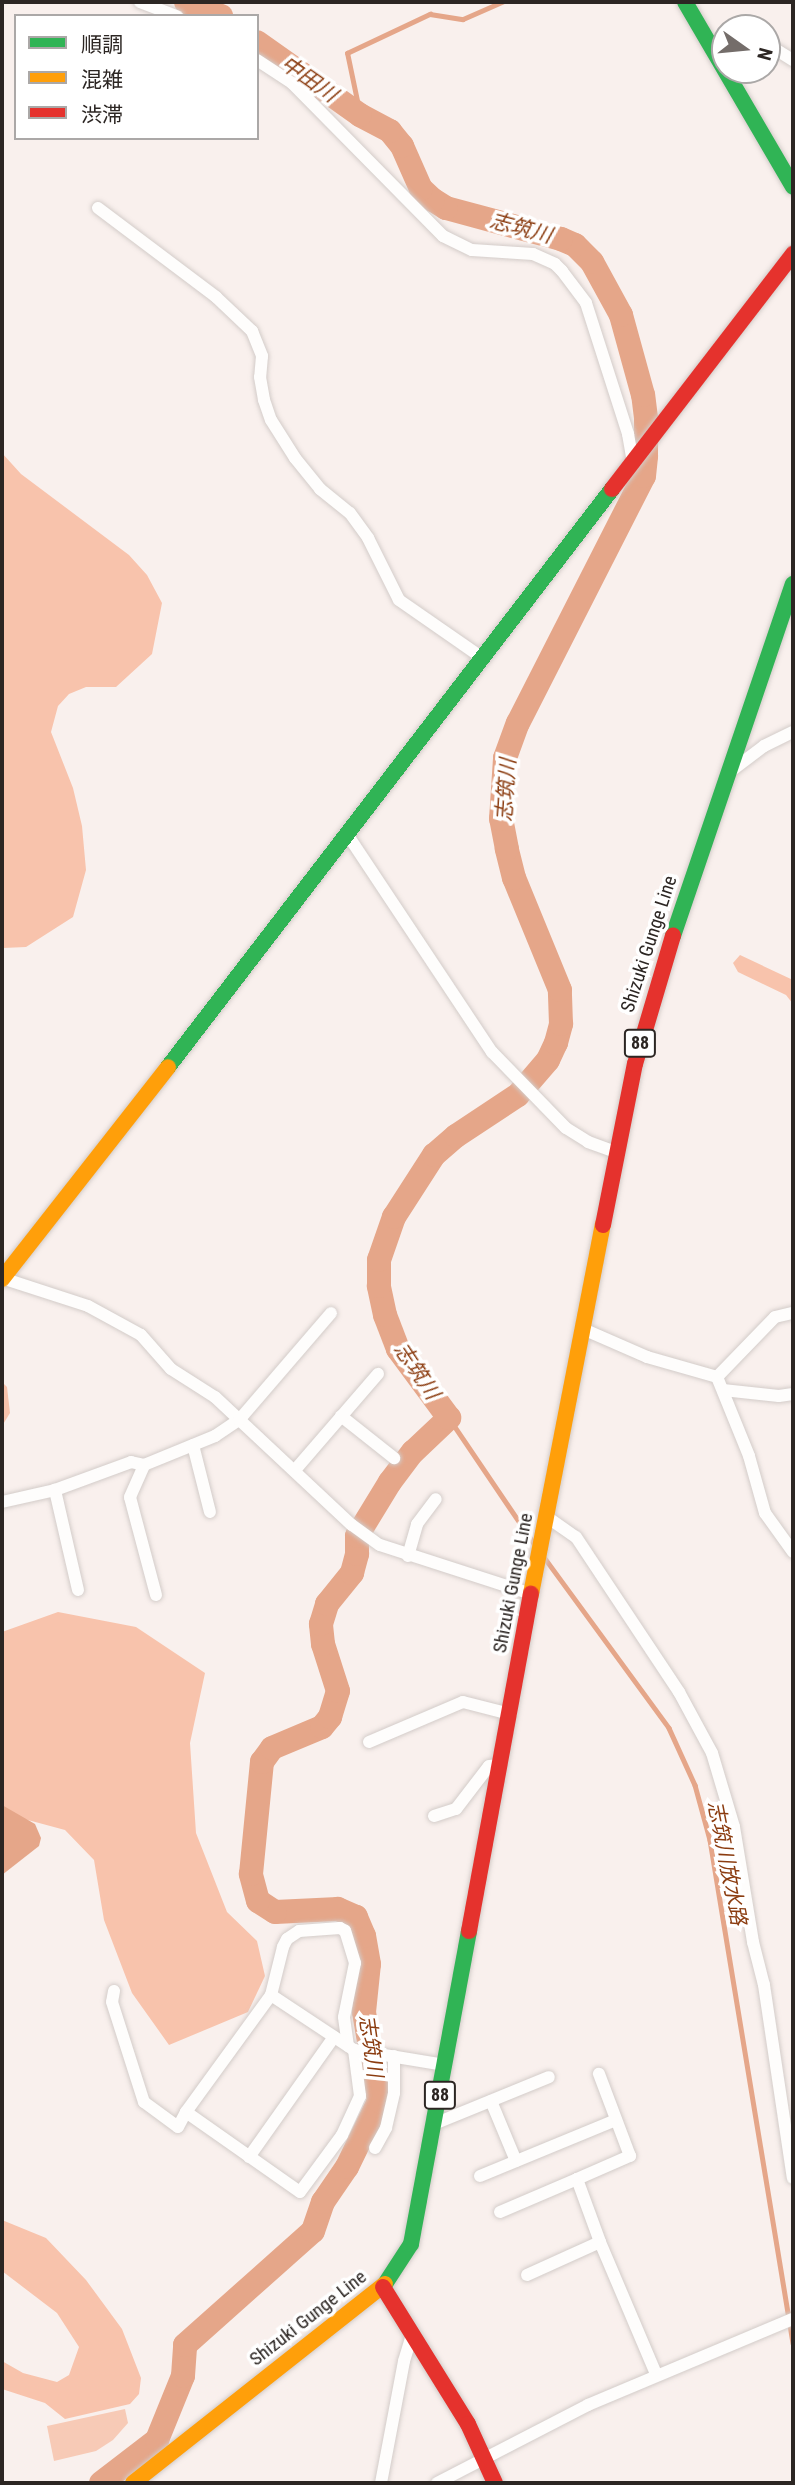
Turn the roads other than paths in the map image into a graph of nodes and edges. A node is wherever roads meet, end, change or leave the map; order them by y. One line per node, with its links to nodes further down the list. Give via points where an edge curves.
1 (140, 2): 3 (street)
2 (685, 2): 4 (main road)
3 (172, 14)
4 (711, 36)
5 (259, 61): 10 (street, via 292,83 443,236 472,250 533,254 562,271 586,303)
6 (739, 84): 7 (main road)
7 (793, 187)
8 (97, 208): 12 (street, via 216,297 252,331 262,356 264,400 295,458 320,488 350,513 399,600)
9 (793, 254): 10 (main road)
10 (635, 459): 12 (main road)
11 (793, 584): 14 (main road, Shizuki Gunge Line / 88)
12 (481, 657): 15 (main road)
13 (793, 732): 14 (street)
14 (730, 771): 16 (main road, Shizuki Gunge Line / 88, via 655,987)
15 (346, 834): 16 (street, via 492,1052 566,1128); 17 (main road)
16 (615, 1152): 20 (main road, Shizuki Gunge Line / 88)
17 (3, 1279): 26 (street, via 88,1306 141,1335 171,1368 215,1397)
18 (331, 1313): 26 (street)
19 (793, 1313): 22 (street, via 775,1317)
20 (583, 1329): 22 (street, via 637,1353); 35 (main road, Shizuki Gunge Line / 88)
21 (378, 1374): 25 (street)
22 (717, 1377): 23 (street)
23 (723, 1390): 24 (street); 36 (street, via 765,1513)
24 (793, 1394)
25 (341, 1416): 28 (street); 30 (street)
26 (239, 1420): 27 (street); 30 (street)
27 (193, 1445): 29 (street); 34 (street)
28 (394, 1458)
29 (144, 1465): 31 (street, via 131,1462); 40 (street, via 130,1497)
30 (295, 1470): 37 (street, via 370,1539)
31 (55, 1490): 33 (street); 39 (street)
32 (436, 1499): 37 (street, via 417,1524)
33 (2, 1502)
34 (210, 1513)
35 (547, 1517): 38 (main road, Shizuki Gunge Line / 88); 61 (street, via 576,1537 679,1692 712,1753 734,1827)
36 (793, 1552)
37 (408, 1556): 38 (street)
38 (533, 1589): 41 (main road, Shizuki Gunge Line / 88)
39 (78, 1590)
40 (156, 1595)
41 (510, 1714): 42 (street, via 463,1702); 43 (main road, Shizuki Gunge Line / 88)
42 (369, 1742)
43 (501, 1765): 44 (street, via 489,1766 456,1809); 50 (main road, Shizuki Gunge Line / 88)
44 (434, 1816)
45 (114, 1991): 54 (street, via 112,2002 144,2102 178,2127)
46 (271, 1995): 47 (street); 48 (street, via 283,1947 293,1933 345,1931 355,1963 344,2017); 54 (street)
47 (334, 2037): 48 (street); 58 (street)
48 (354, 2049): 49 (street); 58 (street, via 360,2096 342,2135 300,2192)
49 (388, 2055): 50 (street); 57 (street, via 394,2093 386,2128)
50 (445, 2065): 56 (main road, Shizuki Gunge Line / 88)
51 (599, 2074): 55 (street)
52 (548, 2077): 53 (street)
53 (491, 2101): 56 (street); 59 (street)
54 (186, 2112): 58 (street)
55 (616, 2120): 59 (street); 62 (street, via 630,2156)
56 (434, 2124): 66 (main road, Shizuki Gunge Line / 88, via 414,2232 404,2258)
57 (375, 2148)
58 (249, 2157)
59 (516, 2161): 60 (street)
60 (480, 2176)
61 (793, 2178)
62 (577, 2179): 63 (street); 64 (street)
63 (500, 2212)
64 (600, 2242): 65 (street); 69 (street)
65 (527, 2275)
66 (383, 2287): 68 (main road); 71 (main road, Shizuki Gunge Line / 88)
67 (793, 2319): 69 (street)
68 (412, 2334): 70 (main road); 72 (street)
69 (656, 2374): 70 (street)
70 (484, 2457): 73 (street); 74 (main road)
71 (133, 2483)
72 (381, 2483)
73 (437, 2483)
74 (495, 2483)

